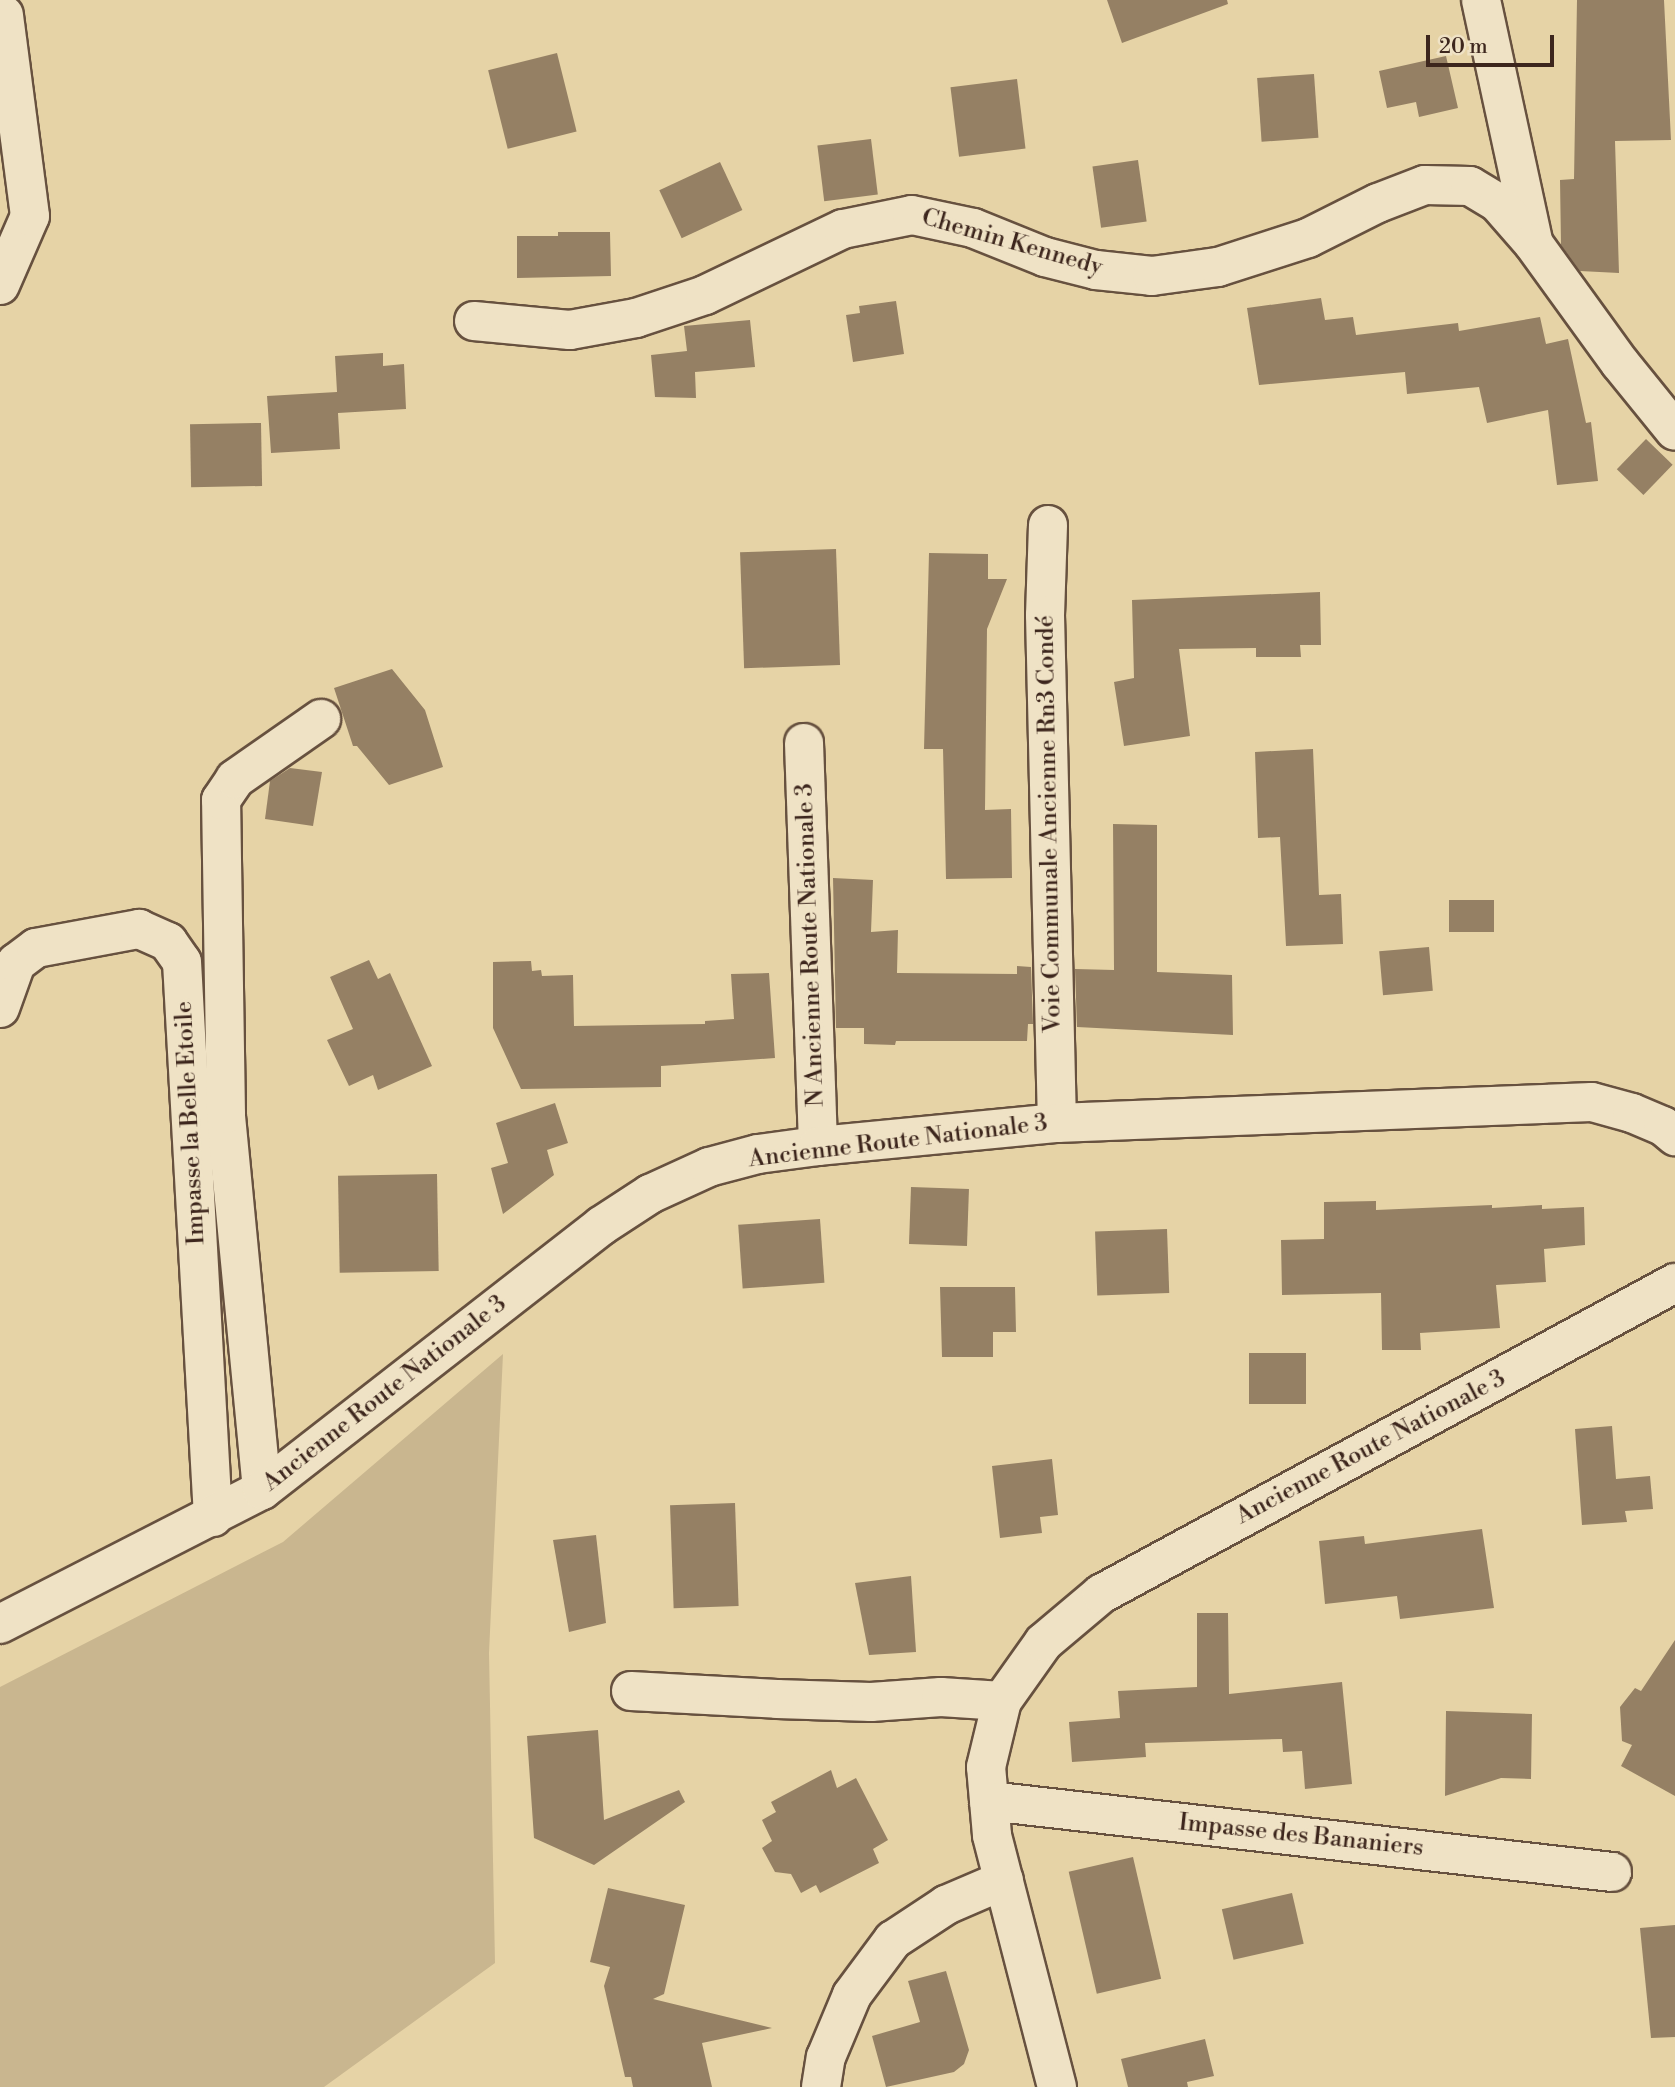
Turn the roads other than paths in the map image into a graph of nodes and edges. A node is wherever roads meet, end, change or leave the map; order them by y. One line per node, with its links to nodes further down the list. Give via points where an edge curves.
1 (1481, 0): 3 (street, Chemin Kennedy)
2 (4, 11): 4 (street, via 30,216)
3 (1533, 243): 5 (street, Chemin Kennedy, via 1498,203 1470,186 1425,185 1308,238 1218,267 1152,276 1083,267 973,228 912,215 843,229 705,295 636,318 570,330); 6 (street, Chemin Kennedy)
4 (0, 285)
5 (474, 321)
6 (1675, 431)
7 (1048, 525): 11 (street, Voie Communale Ancienne Rn3 Condé, via 1045,615)
8 (321, 719): 15 (street, via 235,779 221,800 226,1114)
9 (804, 743): 13 (street, N Ancienne Route Nationale 3)
10 (0, 1009): 16 (street, Impasse la Belle Etoile, via 16,963 36,948 139,929 168,942 181,962)
11 (1057, 1123): 12 (street, Ancienne Route Nationale 3, via 1592,1102 1632,1113); 13 (street, Ancienne Route Nationale 3)
12 (1675, 1136)
13 (818, 1146): 15 (street, Ancienne Route Nationale 3, via 709,1167 650,1195 600,1226)
14 (1675, 1283): 19 (street, Ancienne Route Nationale 3, via 1101,1594 1044,1642)
15 (262, 1490): 16 (street, Ancienne Route Nationale 3)
16 (213, 1517): 17 (street, Ancienne Route Nationale 3)
17 (0, 1625)
18 (631, 1690): 19 (street, via 871,1702 941,1697)
19 (1002, 1701): 20 (street, Ancienne Route Nationale 3, via 986,1767)
20 (989, 1801): 21 (street, Impasse des Bananiers); 22 (street, Ancienne Route Nationale 3)
21 (1612, 1872)
22 (1004, 1881): 23 (street, via 946,1905 893,1940 852,1995 826,2057); 24 (street, Ancienne Route Nationale 3)
23 (821, 2087)
24 (1058, 2087)

